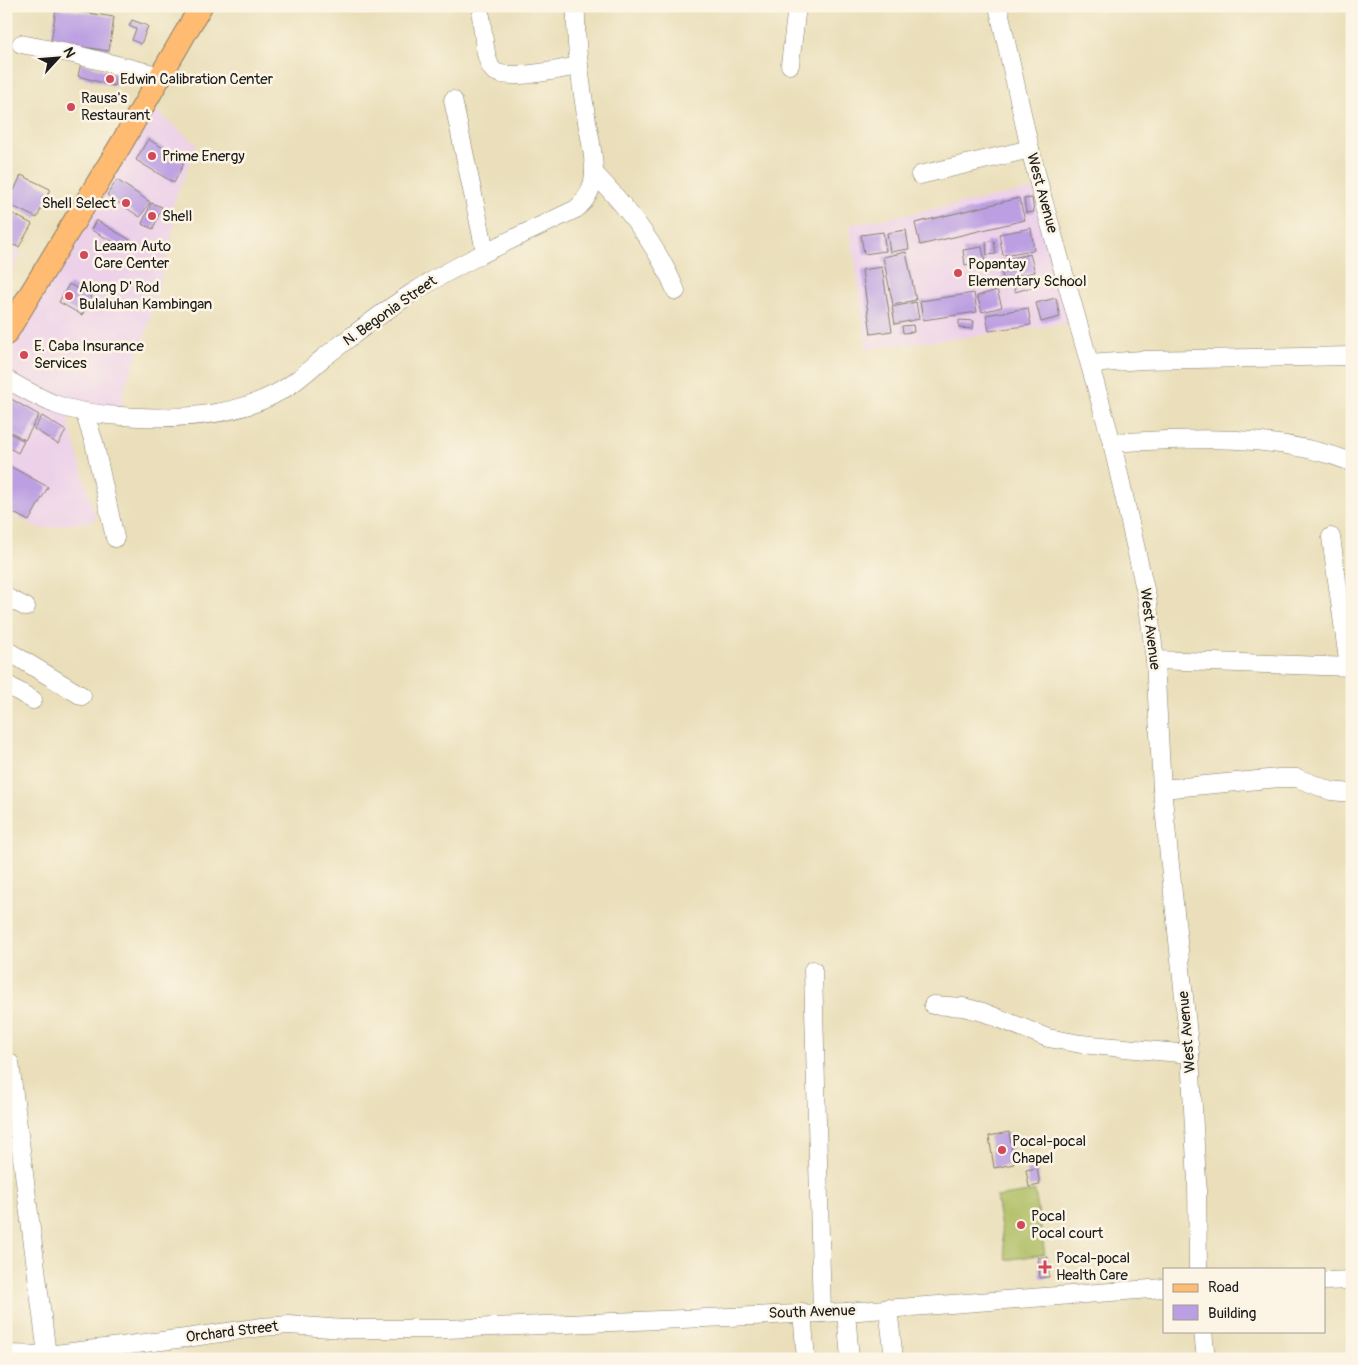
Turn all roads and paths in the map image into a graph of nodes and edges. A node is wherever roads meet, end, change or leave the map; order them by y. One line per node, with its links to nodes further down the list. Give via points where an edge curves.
1 (202, 6): 9 (main road)
2 (576, 6): 8 (street, N. Begonia Street)
3 (797, 6): 7 (street)
4 (998, 6): 11 (street, West Avenue)
5 (481, 16): 8 (street, via 488,59 496,72 510,75)
6 (21, 44): 9 (street)
7 (790, 65)
8 (578, 66): 12 (street, N. Begonia Street)
9 (161, 76): 16 (main road)
10 (453, 100): 14 (street)
11 (1030, 149): 13 (street); 19 (street, West Avenue)
12 (594, 173): 14 (street, N. Begonia Street, via 587,197 576,209); 15 (street, via 644,234)
13 (920, 175)
14 (485, 251): 21 (street, N. Begonia Street, via 366,324 295,382 252,403 221,412 149,418)
15 (676, 291)
16 (14, 311): 17 (main road)
17 (6, 334)
18 (1352, 356): 19 (street)
19 (1090, 364): 22 (street, West Avenue)
20 (6, 379): 21 (street, N. Begonia Street, via 57,406)
21 (84, 412): 25 (street, via 94,442)
22 (1112, 443): 23 (street, via 1188,438 1290,444); 29 (street, West Avenue, via 1145,588)
23 (1352, 462)
24 (1331, 536): 30 (street)
25 (114, 538)
26 (6, 597): 27 (street)
27 (26, 608)
28 (6, 650): 32 (street)
29 (1155, 660): 30 (street); 34 (street, West Avenue)
30 (1350, 667)
31 (6, 684): 33 (street)
32 (82, 696)
33 (33, 700)
34 (1162, 789): 35 (street, via 1297,778 1330,792); 38 (street, West Avenue)
35 (1352, 793)
36 (813, 970): 46 (street)
37 (933, 1005): 38 (street, via 983,1012 1048,1038)
38 (1190, 1054): 40 (street, West Avenue)
39 (10, 1063): 51 (street)
40 (1198, 1268)
41 (1352, 1280): 42 (street)
42 (1326, 1282)
43 (1163, 1288): 44 (street, South Avenue)
44 (888, 1308): 47 (street, South Avenue); 54 (street)
45 (802, 1312): 46 (street, South Avenue); 48 (street, South Avenue); 52 (street)
46 (822, 1312): 47 (street, South Avenue)
47 (846, 1312): 53 (street)
48 (458, 1329): 51 (street, Orchard Street, via 262,1326)
49 (1203, 1332): 55 (street)
50 (6, 1354): 51 (street, Orchard Street)
51 (47, 1355)
52 (806, 1359)
53 (850, 1359)
54 (894, 1359)
55 (1206, 1359)

